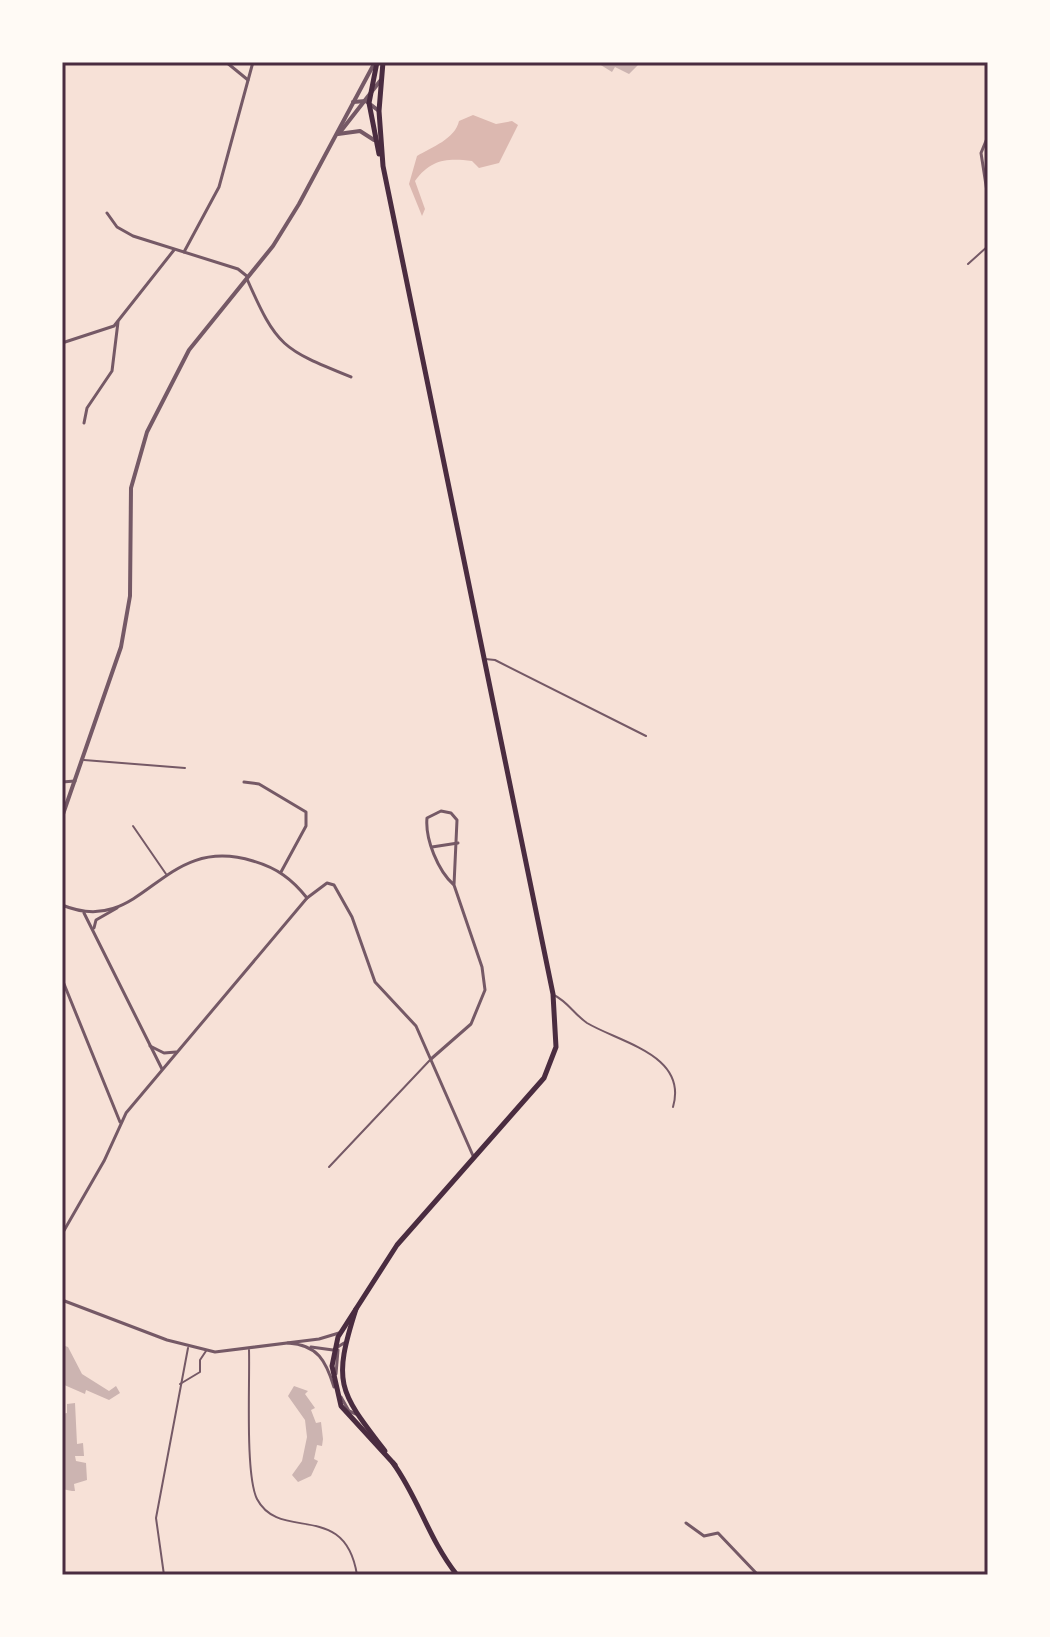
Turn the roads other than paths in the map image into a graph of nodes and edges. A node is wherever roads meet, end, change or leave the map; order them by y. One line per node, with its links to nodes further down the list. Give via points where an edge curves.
1 (226, 62): 7 (street)
2 (253, 62): 7 (street)
3 (376, 62): 9 (main road); 10 (street)
4 (383, 62): 8 (main road)
5 (685, 62): 6 (lane)
6 (709, 62)
7 (248, 80): 21 (street, via 219,187)
8 (380, 80): 9 (street); 11 (main road)
9 (368, 100): 10 (street); 11 (street); 12 (street); 14 (main road)
10 (353, 102): 12 (street)
11 (379, 111): 15 (main road)
12 (336, 136): 14 (street, via 360,131); 23 (street, via 299,204)
13 (988, 136): 16 (street, via 981,153)
14 (374, 140): 15 (main road)
15 (383, 166): 28 (main road)
16 (988, 198)
17 (107, 213): 20 (street, via 133,236)
18 (988, 215): 19 (street)
19 (988, 245): 22 (lane)
20 (175, 248): 21 (street); 24 (street)
21 (184, 252): 23 (street, via 238,269)
22 (968, 264)
23 (248, 278): 26 (street, via 269,330 307,359); 30 (street, via 183,359 141,447 129,501 130,596 121,647)
24 (118, 322): 25 (street); 27 (street, via 112,371 87,408)
25 (62, 343)
26 (351, 377)
27 (84, 423)
28 (483, 659): 29 (lane, via 495,660); 50 (main road)
29 (646, 736)
30 (83, 760): 31 (lane); 32 (street)
31 (185, 768)
32 (75, 781): 33 (street); 36 (street)
33 (62, 782)
34 (244, 782): 41 (street, via 259,784 306,812 306,826)
35 (62, 800): 36 (street)
36 (65, 808): 37 (street)
37 (62, 817)
38 (133, 826): 42 (lane)
39 (458, 843): 40 (street); 40 (street, via 457,820 441,811 427,818); 43 (street)
40 (432, 847): 43 (street)
41 (281, 872): 42 (street, via 222,854 196,857); 44 (street)
42 (167, 875): 45 (street)
43 (454, 885): 53 (street, via 485,990 471,1024)
44 (307, 898): 52 (street); 53 (street, via 327,883 342,894 375,982 416,1026)
45 (124, 904): 47 (street); 48 (street, via 96,920)
46 (62, 905): 47 (street)
47 (84, 913): 48 (street)
48 (94, 929): 51 (street)
49 (62, 979): 56 (street)
50 (553, 994): 55 (lane, via 586,1022 637,1046 668,1068 675,1087); 57 (main road, via 552,1064 535,1091)
51 (150, 1046): 52 (street); 54 (street)
52 (176, 1052): 54 (street)
53 (431, 1059): 57 (street); 58 (lane)
54 (162, 1069): 56 (street)
55 (673, 1107)
56 (120, 1122): 59 (street)
57 (474, 1158): 61 (main road, via 397,1245)
58 (329, 1167)
59 (62, 1234)
60 (62, 1300): 66 (street)
61 (359, 1300): 62 (main road); 64 (main road)
62 (340, 1332): 63 (street); 68 (main road)
63 (319, 1339): 65 (street); 68 (street)
64 (346, 1342): 68 (street); 73 (main road, via 341,1373)
65 (268, 1345): 67 (street); 69 (street)
66 (188, 1347): 70 (street); 71 (lane)
67 (311, 1347): 68 (street); 72 (street, via 326,1363)
68 (336, 1348): 72 (main road); 73 (street, via 339,1391)
69 (249, 1349): 70 (street); 77 (lane, via 256,1498 280,1517 346,1540)
70 (206, 1351): 71 (lane, via 200,1372)
71 (179, 1385): 76 (lane, via 155,1527)
72 (334, 1387): 74 (main road, via 345,1414)
73 (356, 1414): 74 (main road)
74 (395, 1465): 78 (main road, via 427,1531)
75 (686, 1523): 79 (street, via 704,1536 718,1533)
76 (164, 1575)
77 (357, 1575)
78 (457, 1575)
79 (758, 1575)

